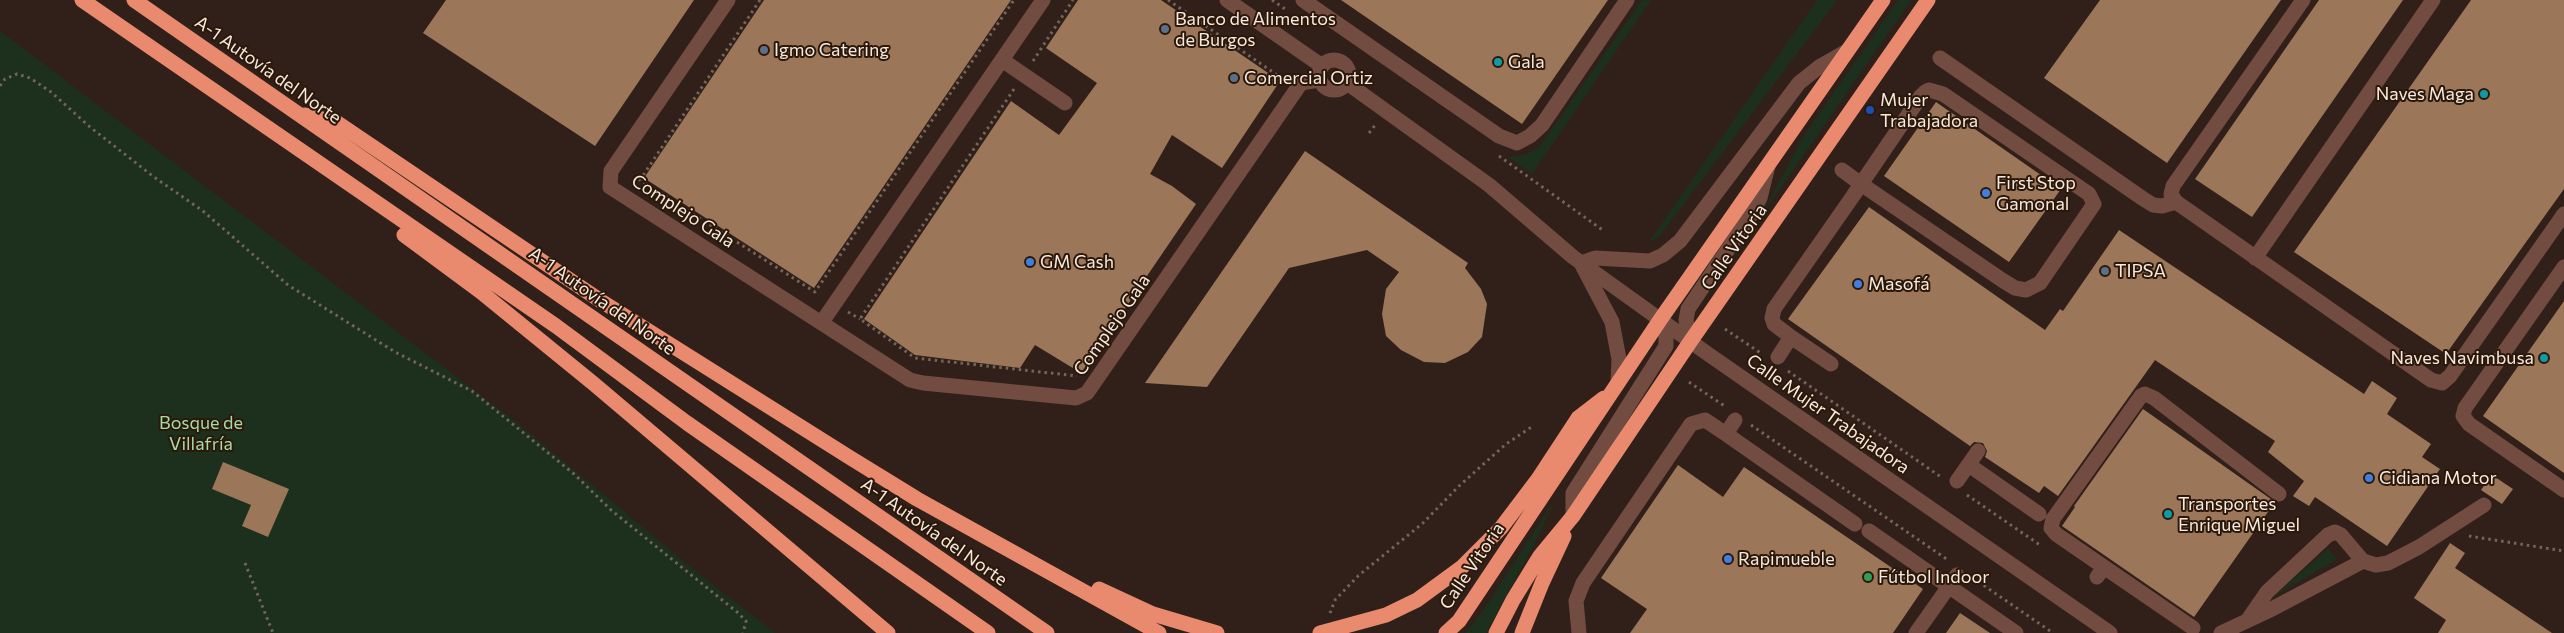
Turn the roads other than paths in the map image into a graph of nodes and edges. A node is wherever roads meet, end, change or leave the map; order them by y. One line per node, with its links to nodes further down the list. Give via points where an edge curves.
1 (82, 0): 19 (highway)
2 (134, 0): 18 (highway, A-1 Autovía del Norte)
3 (728, 0): 29 (street, Complejo Gala, via 611,171 610,187)
4 (1043, 0): 14 (street)
5 (1227, 0): 15 (street)
6 (1303, 0): 7 (street, via 1499,136 1517,143 1542,125)
7 (1627, 0)
8 (1883, 0): 12 (highway, Calle Vitoria)
9 (1928, 0): 31 (highway, Calle Vitoria)
10 (2303, 0): 23 (street, via 2173,186 2171,194)
11 (2433, 0): 25 (street)
12 (1847, 51): 20 (highway, Calle Vitoria); 26 (street, via 1799,83 1680,240 1663,255 1650,261 1595,258)
13 (1940, 58): 23 (street, via 2153,205)
14 (1002, 60): 17 (street); 29 (street)
15 (1320, 73): 16 (street, via 1330,90 1340,90); 16 (street, via 1325,62 1335,60 1344,64 1349,72); 29 (street, Complejo Gala, via 1302,84 1087,393 1076,398 910,380)
16 (1347, 83): 26 (street, Calle Mujer Trabajadora, via 1489,185)
17 (1064, 103)
18 (298, 114): 42 (highway, via 336,122 601,301); 55 (highway, A-1 Autovía del Norte)
19 (316, 162): 53 (highway, via 363,205 481,292 594,384); 54 (highway, via 556,326 687,423)
20 (1768, 162): 28 (highway, Calle Vitoria); 31 (street, via 1760,198 1751,215 1688,309 1686,320)
21 (1842, 170): 22 (street)
22 (1861, 184): 22 (street, via 2002,280 2026,290 2040,282 2094,204 2089,194 1943,94 1929,90 1921,96); 30 (street, via 1774,309 1774,324)
23 (2176, 202): 25 (street)
24 (2564, 214): 25 (street, via 2442,383 2431,380)
25 (2255, 258)
26 (1581, 263): 28 (street, Calle Mujer Trabajadora); 34 (street, via 1612,322 1620,360)
27 (2564, 267): 40 (street, via 2465,408 2463,416 2469,424)
28 (1660, 320): 31 (street, Calle Mujer Trabajadora); 34 (highway, Calle Vitoria); 45 (street, via 1666,346 1573,493)
29 (822, 322)
30 (1791, 337): 32 (street); 33 (street)
31 (1690, 342): 45 (highway, Calle Vitoria); 64 (street, Calle Mujer Trabajadora)
32 (1778, 357)
33 (1831, 364)
34 (1615, 388): 52 (highway, via 1578,418 1538,480 1501,528 1462,567 1417,600 1386,615); 58 (highway, Calle Vitoria, via 1460,621)
35 (1738, 417): 36 (street)
36 (1726, 434): 46 (street); 61 (street, via 1705,420 1691,424 1583,583 1576,601)
37 (1978, 452): 38 (street)
38 (1969, 465): 39 (street); 44 (street)
39 (1958, 481)
40 (2564, 490)
41 (2279, 494): 51 (street, via 2145,394 2053,519 2051,528 2056,534 2101,572)
42 (917, 498): 56 (highway); 57 (highway, via 998,543 1153,614)
43 (2484, 505): 48 (street, via 2388,563 2376,565)
44 (2039, 514)
45 (1573, 516): 59 (highway, Calle Vitoria, via 1540,556); 60 (highway)
46 (1855, 524)
47 (1869, 531): 49 (street)
48 (2363, 561): 50 (street); 50 (street, via 2341,535 2335,532 2328,535 2267,592)
49 (1956, 575): 62 (street); 63 (street, via 1998,612)
50 (2247, 621): 65 (street)
51 (2193, 628)
52 (1326, 632)
53 (888, 633)
54 (988, 633)
55 (1047, 633)
56 (1159, 633)
57 (1217, 633)
58 (1446, 633)
59 (1496, 633)
60 (1522, 633)
61 (1580, 633)
62 (1916, 633)
63 (2016, 633)
64 (2110, 633)
65 (2221, 633)

